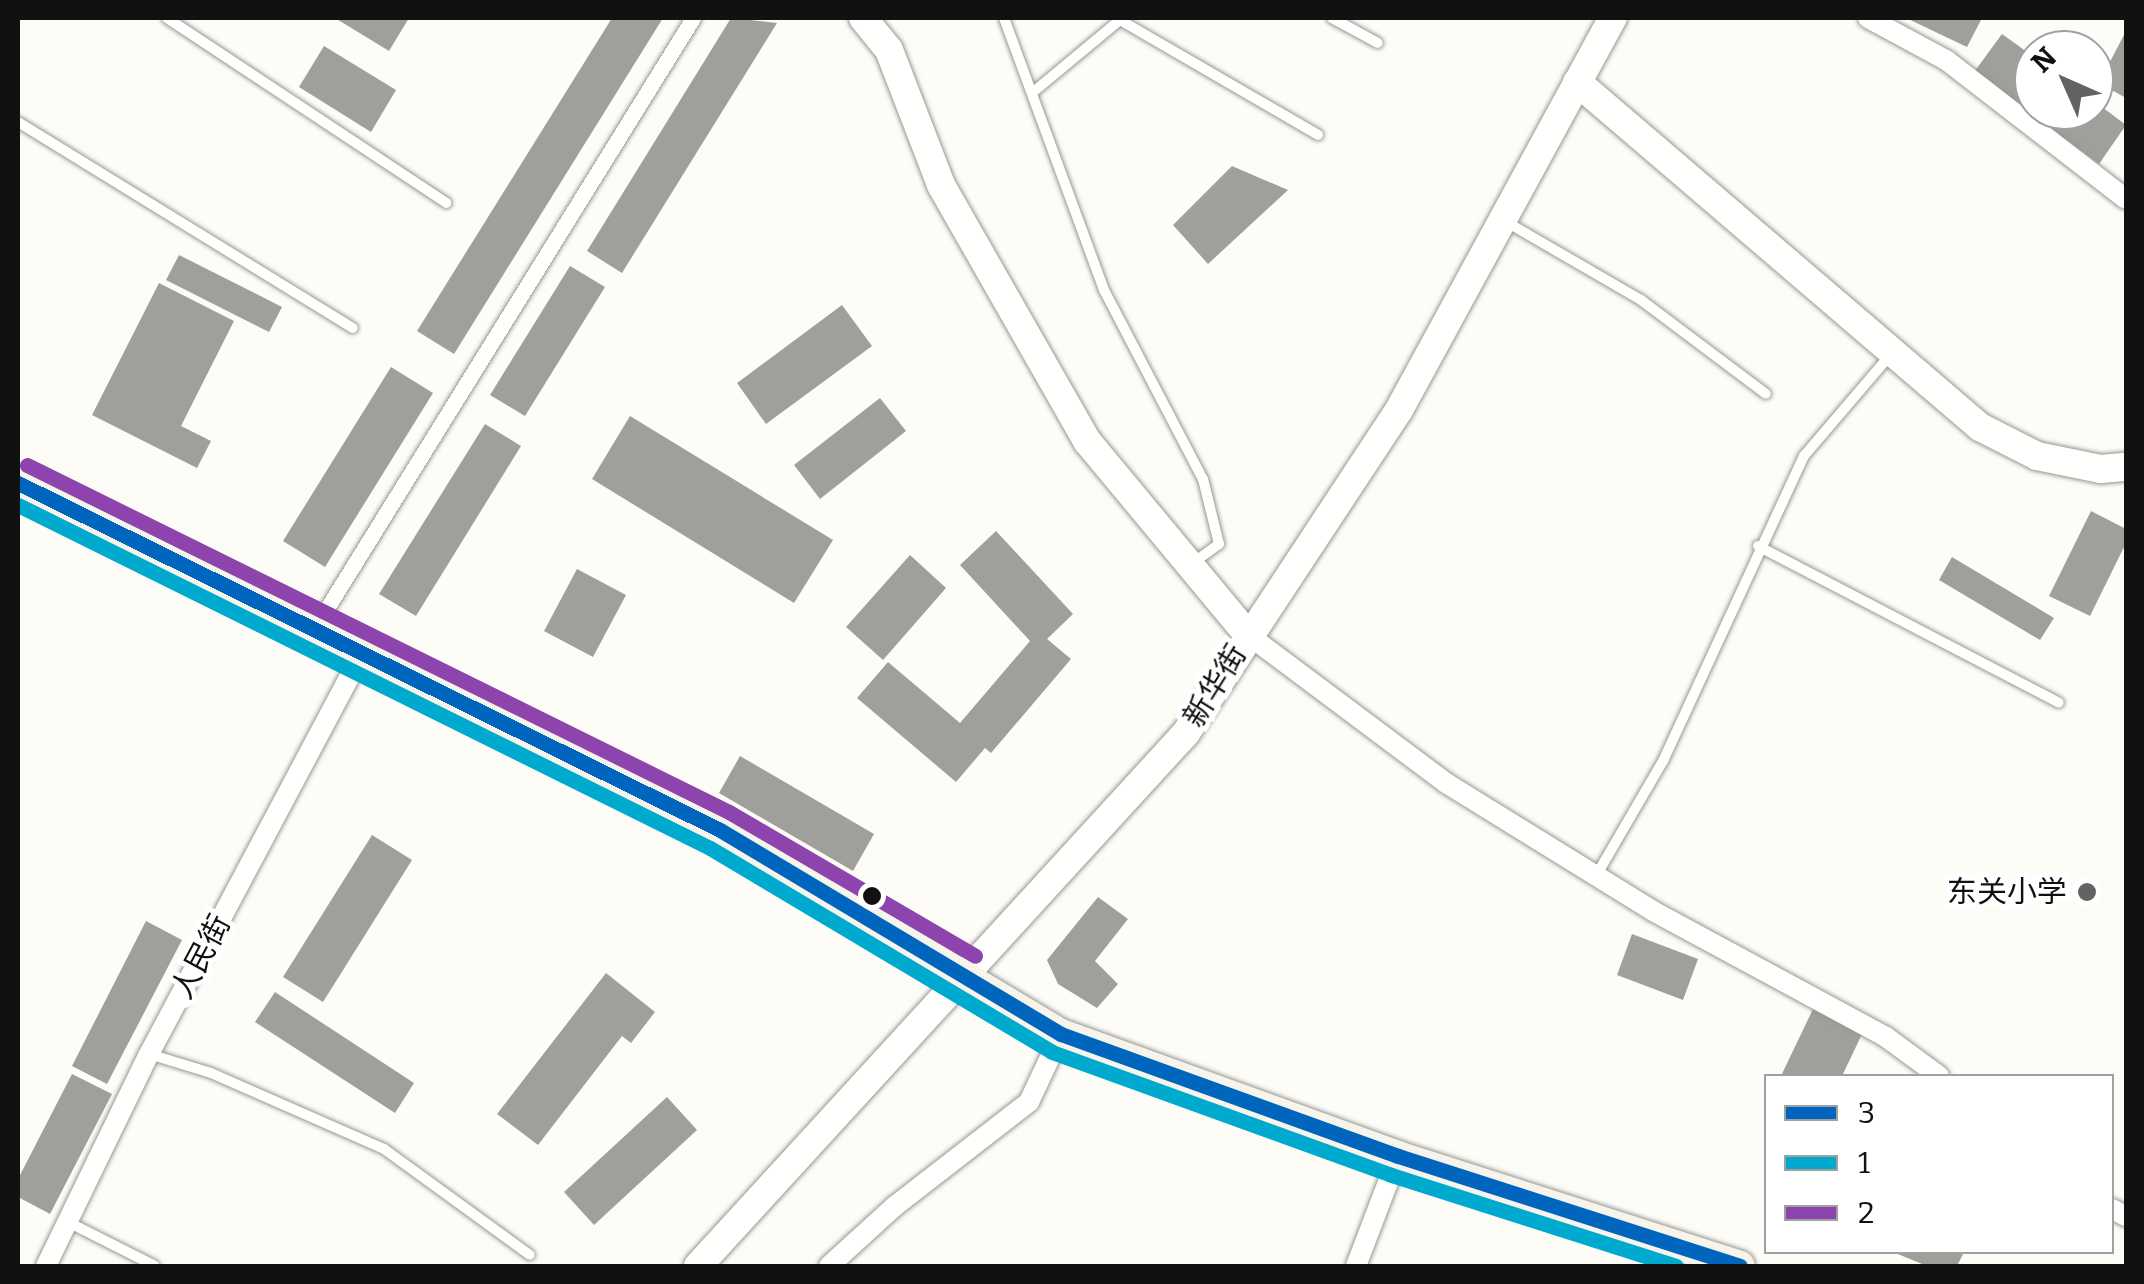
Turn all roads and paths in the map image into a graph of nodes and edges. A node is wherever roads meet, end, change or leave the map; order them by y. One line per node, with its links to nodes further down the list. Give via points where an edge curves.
1 (167, 18): 15 (lane)
2 (694, 18): 24 (street)
3 (863, 18): 23 (street, via 888,50 940,185 1088,441)
4 (1004, 18): 11 (lane)
5 (1332, 18): 9 (lane)
6 (1613, 18): 10 (street, 新华街)
7 (1868, 18): 14 (street, via 1946,60)
8 (1121, 19): 11 (lane); 13 (lane)
9 (1378, 43)
10 (1576, 82): 16 (street, 新华街); 18 (street)
11 (1032, 93): 23 (lane, via 1104,290 1203,478 1219,544)
12 (18, 122): 17 (lane)
13 (1318, 135)
14 (2126, 199)
15 (446, 203)
16 (1502, 220): 19 (lane, via 1641,300); 25 (street, 新华街, via 1399,410)
17 (353, 328)
18 (1894, 350): 20 (street, via 1980,426 2037,456 2101,469); 22 (lane, via 1804,456)
19 (1766, 394)
20 (2126, 467)
21 (18, 483): 24 (main road)
22 (1758, 546): 27 (lane); 28 (lane, via 1662,761)
23 (1190, 564): 25 (street)
24 (314, 628): 26 (main road)
25 (1247, 634): 28 (street, via 1446,783); 29 (street, 新华街, via 1186,733)
26 (363, 652): 29 (main road, via 720,830); 31 (street, 人民街)
27 (2059, 704)
28 (1596, 876): 32 (street, via 1886,1036)
29 (965, 973): 30 (main road); 38 (street, 新华街)
30 (1062, 1034): 33 (main road); 39 (street, via 1030,1102 894,1206)
31 (149, 1054): 34 (street, 人民街); 35 (lane, via 211,1073 384,1149)
32 (1936, 1074)
33 (1398, 1156): 40 (street); 41 (main road)
34 (68, 1222): 36 (street, 人民街); 37 (lane)
35 (530, 1255)
36 (46, 1266)
37 (155, 1266)
38 (698, 1266)
39 (829, 1266)
40 (1356, 1266)
41 (1740, 1266)

